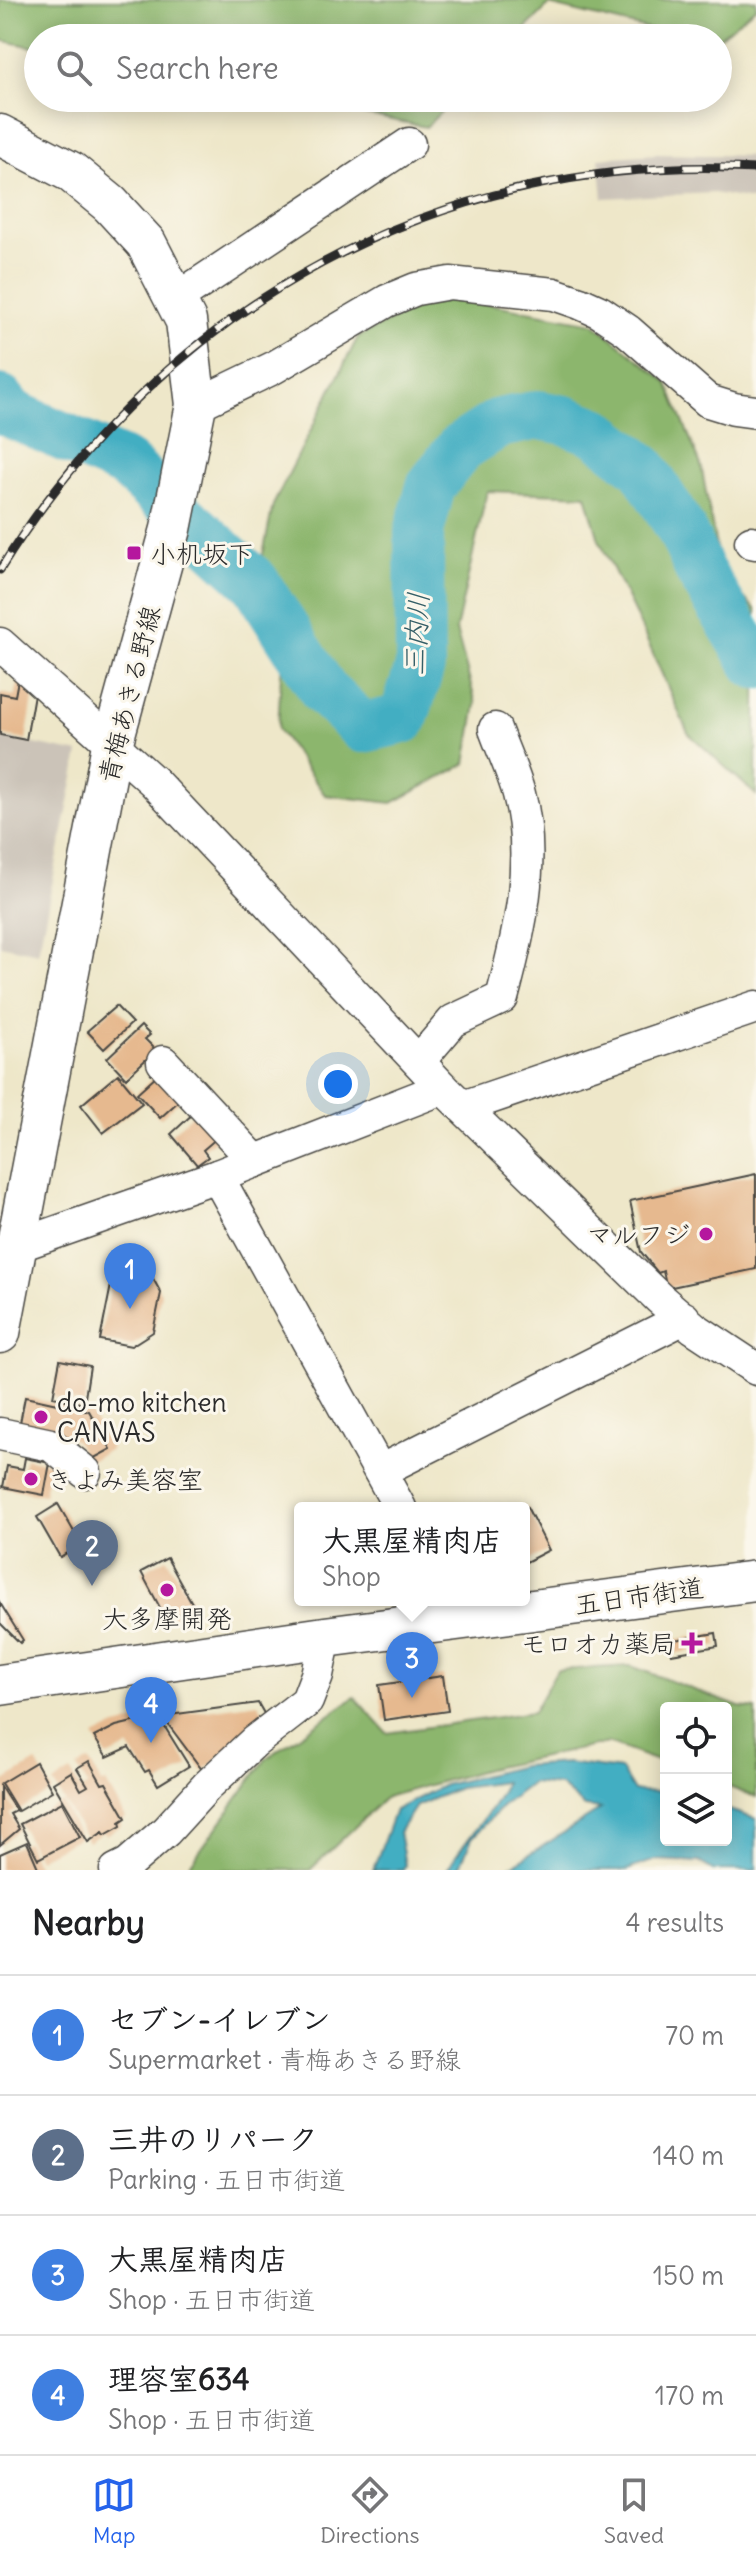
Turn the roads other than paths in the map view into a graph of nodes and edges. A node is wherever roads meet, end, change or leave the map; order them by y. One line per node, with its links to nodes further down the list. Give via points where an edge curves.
1 (0, 135): 3 (main road, 青梅あきる野線, via 71,172 110,204 146,243)
2 (409, 144): 3 (street)
3 (176, 299): 4 (main road, 青梅あきる野線, via 186,321)
4 (196, 405): 5 (street, via 273,368 387,301 450,283 554,294 580,303 628,331 708,401); 8 (main road, 青梅あきる野線, via 175,513)
5 (756, 412)
6 (0, 644): 8 (street)
7 (495, 729): 10 (street, via 520,796 526,846 523,908 513,955 502,998 453,1021)
8 (112, 745): 10 (street, via 153,781); 15 (main road, 青梅あきる野線)
9 (756, 1007): 12 (street)
10 (419, 1061): 12 (street)
11 (163, 1062): 13 (street)
12 (453, 1097): 13 (street); 16 (street)
13 (255, 1161): 14 (street)
14 (217, 1176): 15 (street); 20 (street)
15 (17, 1246): 17 (main road, 青梅あきる野線)
16 (684, 1318): 18 (street); 20 (street)
17 (0, 1333)
18 (756, 1369)
19 (0, 1434): 21 (street, via 51,1445)
20 (380, 1471): 22 (street)
21 (85, 1472)
22 (397, 1502)
23 (756, 1581): 24 (main road, 五日市街道)
24 (530, 1603)
25 (496, 1606): 26 (main road, 五日市街道)
26 (454, 1610): 27 (main road, 五日市街道)
27 (325, 1637): 28 (main road, 五日市街道); 29 (street, via 307,1701 254,1742 166,1831)
28 (0, 1685)
29 (116, 1870)

